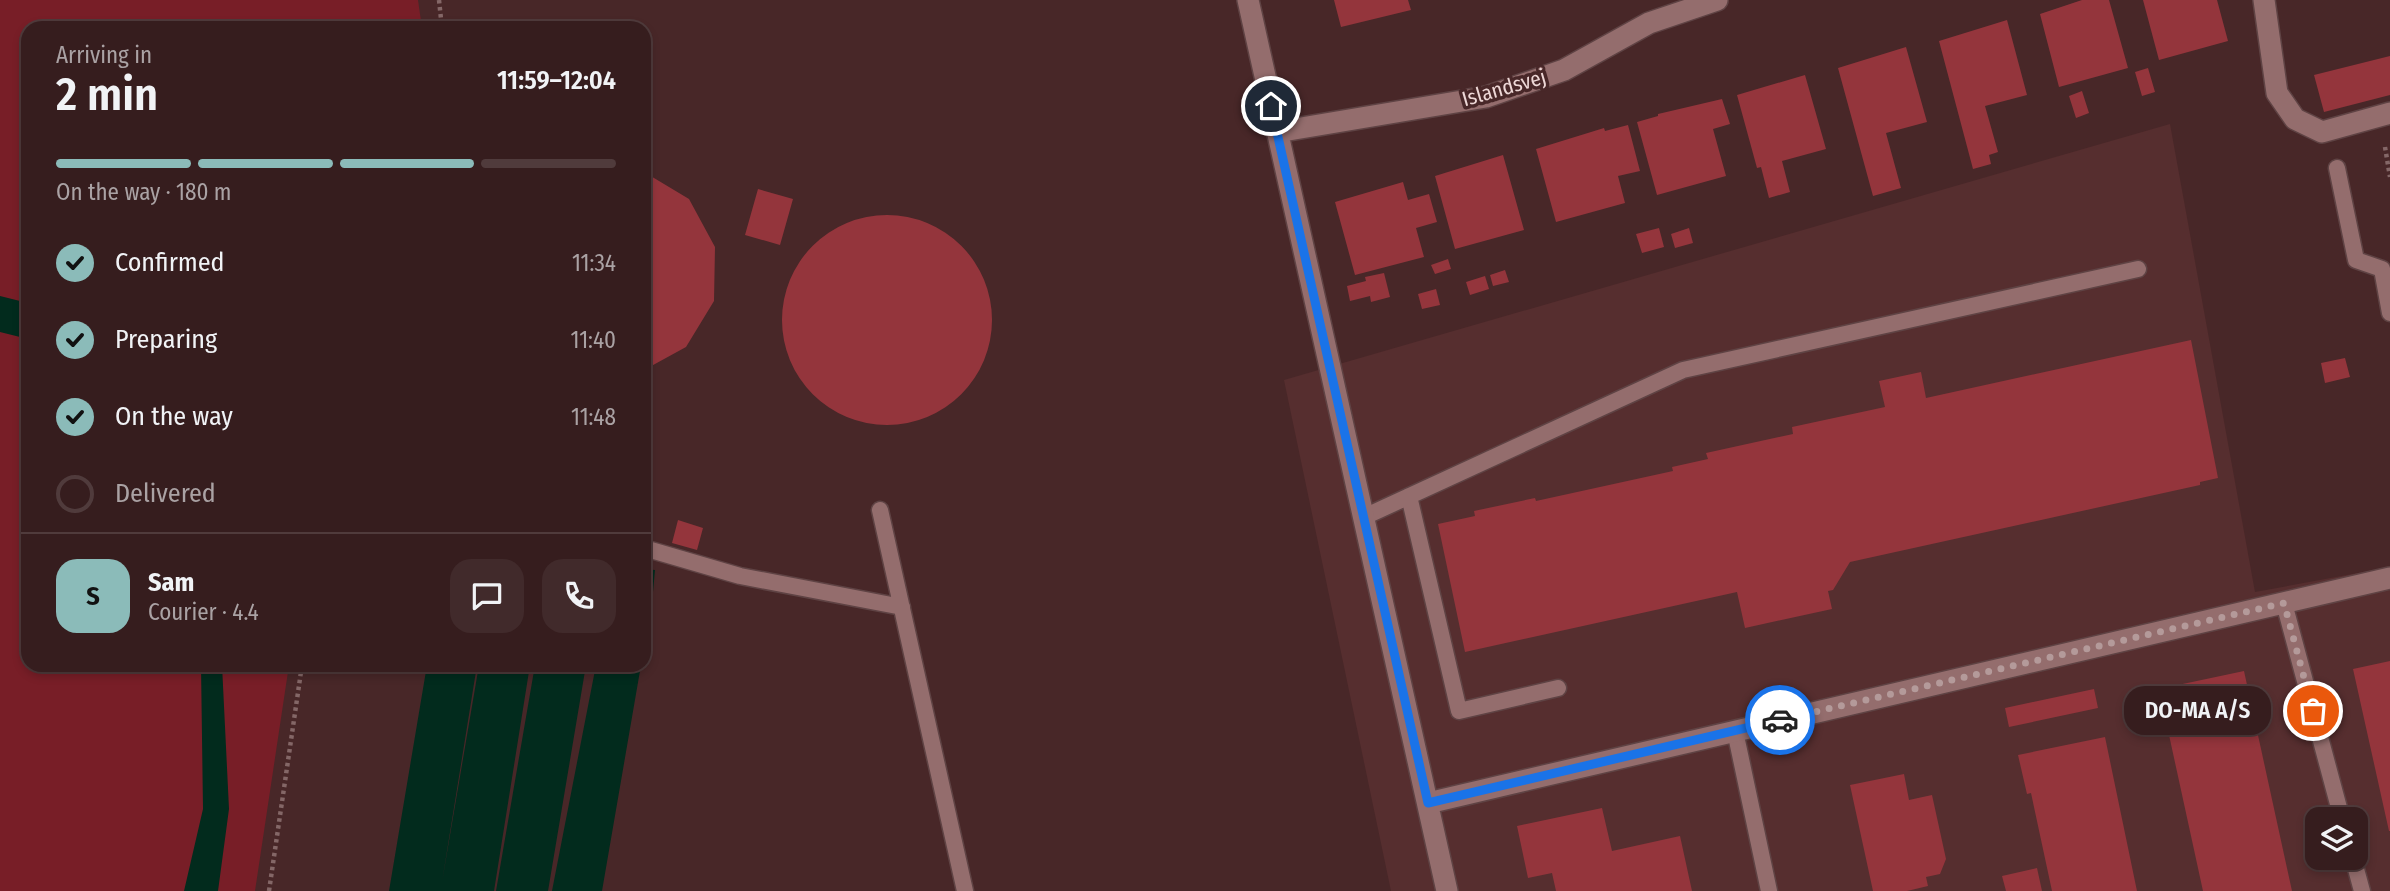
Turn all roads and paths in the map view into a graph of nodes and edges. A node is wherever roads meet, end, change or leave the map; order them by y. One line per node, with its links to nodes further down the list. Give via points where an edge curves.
1 (439, 0): 5 (path)
2 (1248, 0): 7 (street)
3 (1717, 0): 7 (street, Islandsvej, via 1649,23 1564,71 1486,97)
4 (2264, 0): 6 (street, via 2277,93 2295,119 2322,132)
5 (441, 21)
6 (2390, 114)
7 (1277, 132): 13 (street)
8 (2337, 168): 10 (lane, via 2356,260 2382,269)
9 (2138, 269): 11 (lane, via 1683,370)
10 (2390, 313)
11 (1409, 496): 13 (lane); 19 (lane, via 1459,711)
12 (880, 510): 17 (lane)
13 (1364, 517): 21 (street)
14 (651, 550): 17 (lane, via 740,576)
15 (2390, 578): 16 (street)
16 (2284, 603): 20 (street); 22 (lane)
17 (902, 607): 25 (lane)
18 (301, 672): 24 (path)
19 (1558, 688)
20 (1735, 731): 21 (street); 27 (lane)
21 (1428, 803): 26 (street)
22 (2339, 807)
23 (2356, 870): 28 (lane)
24 (269, 891)
25 (965, 891)
26 (1447, 891)
27 (1769, 891)
28 (2362, 891)

